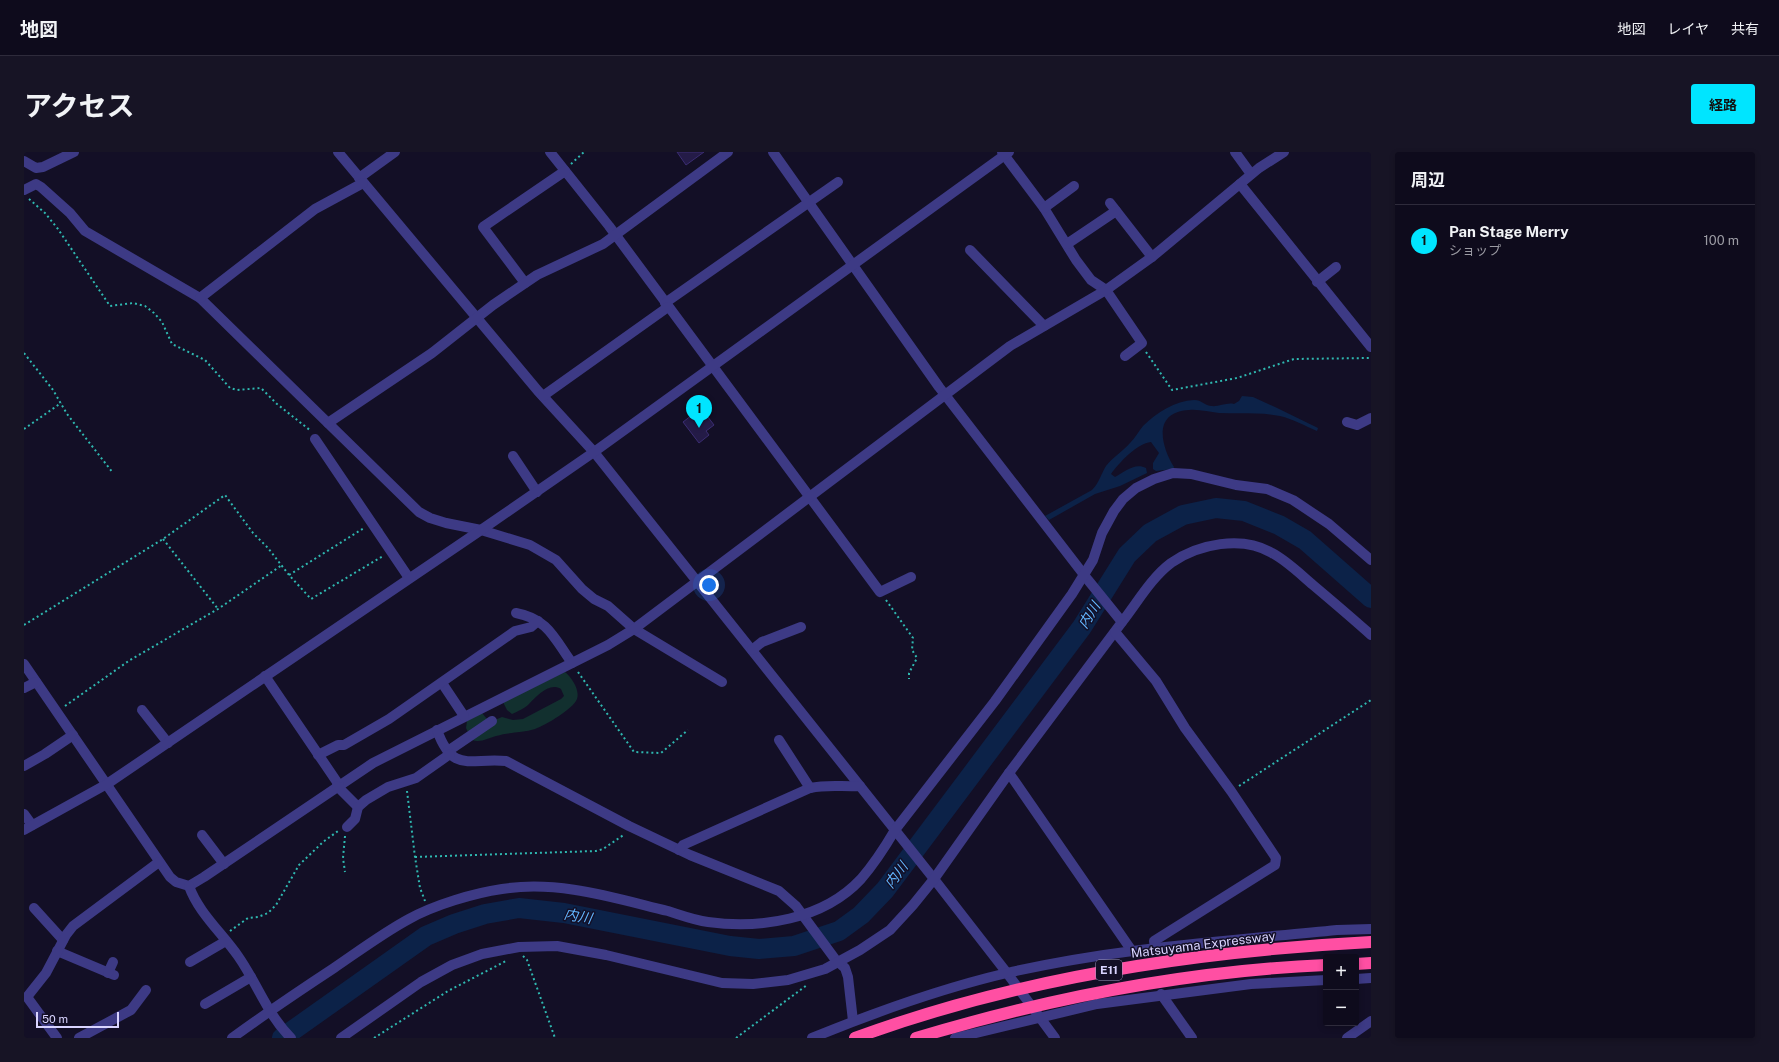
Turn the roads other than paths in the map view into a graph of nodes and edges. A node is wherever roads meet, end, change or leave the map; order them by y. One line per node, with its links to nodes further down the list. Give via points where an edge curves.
1 (74, 152): 10 (street, via 42,167 36,168)
2 (338, 152): 13 (street)
3 (395, 152): 13 (street)
4 (550, 152): 11 (street)
5 (728, 152): 20 (street)
6 (773, 152): 18 (street)
7 (1234, 152): 12 (street)
8 (1284, 152): 12 (street)
9 (1005, 153): 19 (street); 24 (street)
10 (24, 161)
11 (564, 171): 20 (street); 27 (street, via 483,226)
12 (1251, 174): 15 (street)
13 (361, 180): 29 (street, via 316,209); 31 (street)
14 (838, 182): 18 (street)
15 (1240, 184): 23 (street); 26 (street)
16 (1074, 186): 19 (street)
17 (24, 190): 29 (street, via 36,184 41,187 70,213 85,231)
18 (809, 203): 24 (street); 30 (street)
19 (1044, 208): 21 (street)
20 (616, 235): 27 (street); 30 (street)
21 (1067, 244): 23 (street, via 1113,207); 28 (street, via 1091,280)
22 (970, 250): 32 (street)
23 (1152, 257): 28 (street)
24 (853, 265): 35 (street); 36 (street)
25 (1336, 267): 26 (street)
26 (1317, 282): 33 (street)
27 (525, 283): 31 (street)
28 (1106, 290): 32 (street); 34 (street, via 1142,343)
29 (200, 298): 40 (street)
30 (666, 305): 35 (street); 37 (street)
31 (476, 319): 37 (street); 40 (street, via 432,353)
32 (1044, 326): 36 (street, via 1010,346)
33 (1371, 347)
34 (1124, 356)
35 (712, 367): 42 (street); 45 (street)
36 (946, 395): 45 (street); 50 (street)
37 (543, 396): 42 (street)
38 (1371, 418): 39 (street, via 1357,425)
39 (1347, 422)
40 (328, 423): 46 (street, via 419,512 446,523)
41 (315, 440): 49 (street)
42 (594, 452): 44 (street); 51 (street)
43 (513, 456): 44 (street)
44 (537, 492): 46 (street)
45 (810, 497): 48 (street, via 880,592); 51 (street)
46 (482, 530): 49 (street); 56 (street, via 530,545 556,560 582,589 608,606)
47 (1371, 560): 50 (street, via 1329,524 1294,500 1267,490 1191,474 1173,473 1136,488 1123,499 1102,533)
48 (911, 577)
49 (409, 578): 62 (street)
50 (1085, 578): 53 (street); 86 (street)
51 (698, 582): 56 (street); 59 (street)
52 (516, 613): 54 (street)
53 (1120, 620): 57 (street); 58 (street, via 1170,564 1192,552 1215,545 1234,544 1253,546 1271,552 1289,564)
54 (538, 621): 60 (street, via 543,623); 65 (street, via 531,627 515,631)
55 (801, 627): 59 (street, via 762,642)
56 (634, 629): 60 (street); 64 (street)
57 (1115, 632): 77 (street); 99 (street, via 1156,681 1185,728 1276,858 1275,865 1154,941)
58 (1371, 635)
59 (752, 650): 80 (street)
60 (572, 663): 68 (street)
61 (24, 664): 63 (street)
62 (266, 676): 73 (street); 75 (street)
63 (36, 682): 66 (street); 71 (street)
64 (722, 682)
65 (442, 683): 68 (street); 75 (street, via 351,742)
66 (24, 688)
67 (142, 710): 73 (street)
68 (464, 716): 70 (street)
69 (492, 721): 74 (street)
70 (437, 730): 74 (street); 79 (street, via 373,762)
71 (73, 735): 76 (street); 78 (street)
72 (779, 740): 81 (street)
73 (168, 743): 78 (street)
74 (449, 753): 82 (street, via 428,771 406,782 388,787); 88 (street, via 461,761 506,761)
75 (318, 755): 79 (street)
76 (24, 766)
77 (1009, 773): 91 (street); 101 (street)
78 (107, 784): 85 (street); 89 (street)
79 (338, 786): 82 (street); 90 (street)
80 (860, 786): 81 (street, via 825,784); 86 (street)
81 (810, 788): 88 (street, via 683,845)
82 (358, 807): 84 (street, via 355,819)
83 (24, 814): 85 (street)
84 (346, 827)
85 (28, 828)
86 (897, 831): 91 (street); 94 (street, via 860,880 837,898)
87 (202, 835): 90 (street)
88 (679, 850): 94 (street, via 779,891)
89 (159, 862): 92 (street, via 176,882); 97 (street, via 73,926)
90 (224, 864): 92 (street)
91 (933, 877): 102 (street, via 913,905 890,930); 108 (street)
92 (189, 886): 96 (street, via 193,898)
93 (34, 908): 97 (street)
94 (803, 916): 102 (street); 117 (street, via 746,925 707,922 587,891 545,887 502,889 448,902 410,918)
95 (1371, 929): 99 (street, via 1337,930)
96 (225, 938): 104 (street); 109 (street)
97 (63, 940): 100 (street)
98 (1371, 942): 127 (highway, Matsuyama Expressway / E11, bridge, via 1195,956 1078,976 967,1002)
99 (1155, 949): 101 (street)
100 (57, 951): 103 (street, via 111,974); 115 (street, via 46,974)
101 (1132, 951): 108 (street)
102 (837, 961): 119 (street, via 845,968 848,976); 125 (street, via 825,969 788,980 753,984 722,983 557,946 519,947 482,954 452,965 421,982)
103 (113, 962)
104 (190, 962)
105 (1371, 963): 106 (highway)
106 (1359, 964)
107 (1323, 965): 128 (highway, E11, bridge, via 1197,976 1085,995 973,1021)
108 (1007, 973): 118 (street); 119 (street, via 955,987)
109 (251, 977): 116 (street); 117 (street)
110 (1371, 978): 111 (street)
111 (1359, 979)
112 (1323, 980): 114 (street, via 1251,984)
113 (146, 990): 122 (street, via 131,1010)
114 (1161, 994): 118 (street, via 1097,1004); 131 (street)
115 (26, 999): 121 (street)
116 (205, 1004)
117 (270, 1013): 123 (street); 124 (street)
118 (1038, 1018): 129 (street); 130 (street)
119 (853, 1021): 126 (street)
120 (1371, 1021): 132 (street)
121 (57, 1038)
122 (79, 1038)
123 (232, 1038)
124 (291, 1038)
125 (341, 1038)
126 (812, 1038)
127 (855, 1038)
128 (916, 1038)
129 (956, 1038)
130 (1055, 1038)
131 (1192, 1038)
132 (1347, 1038)

